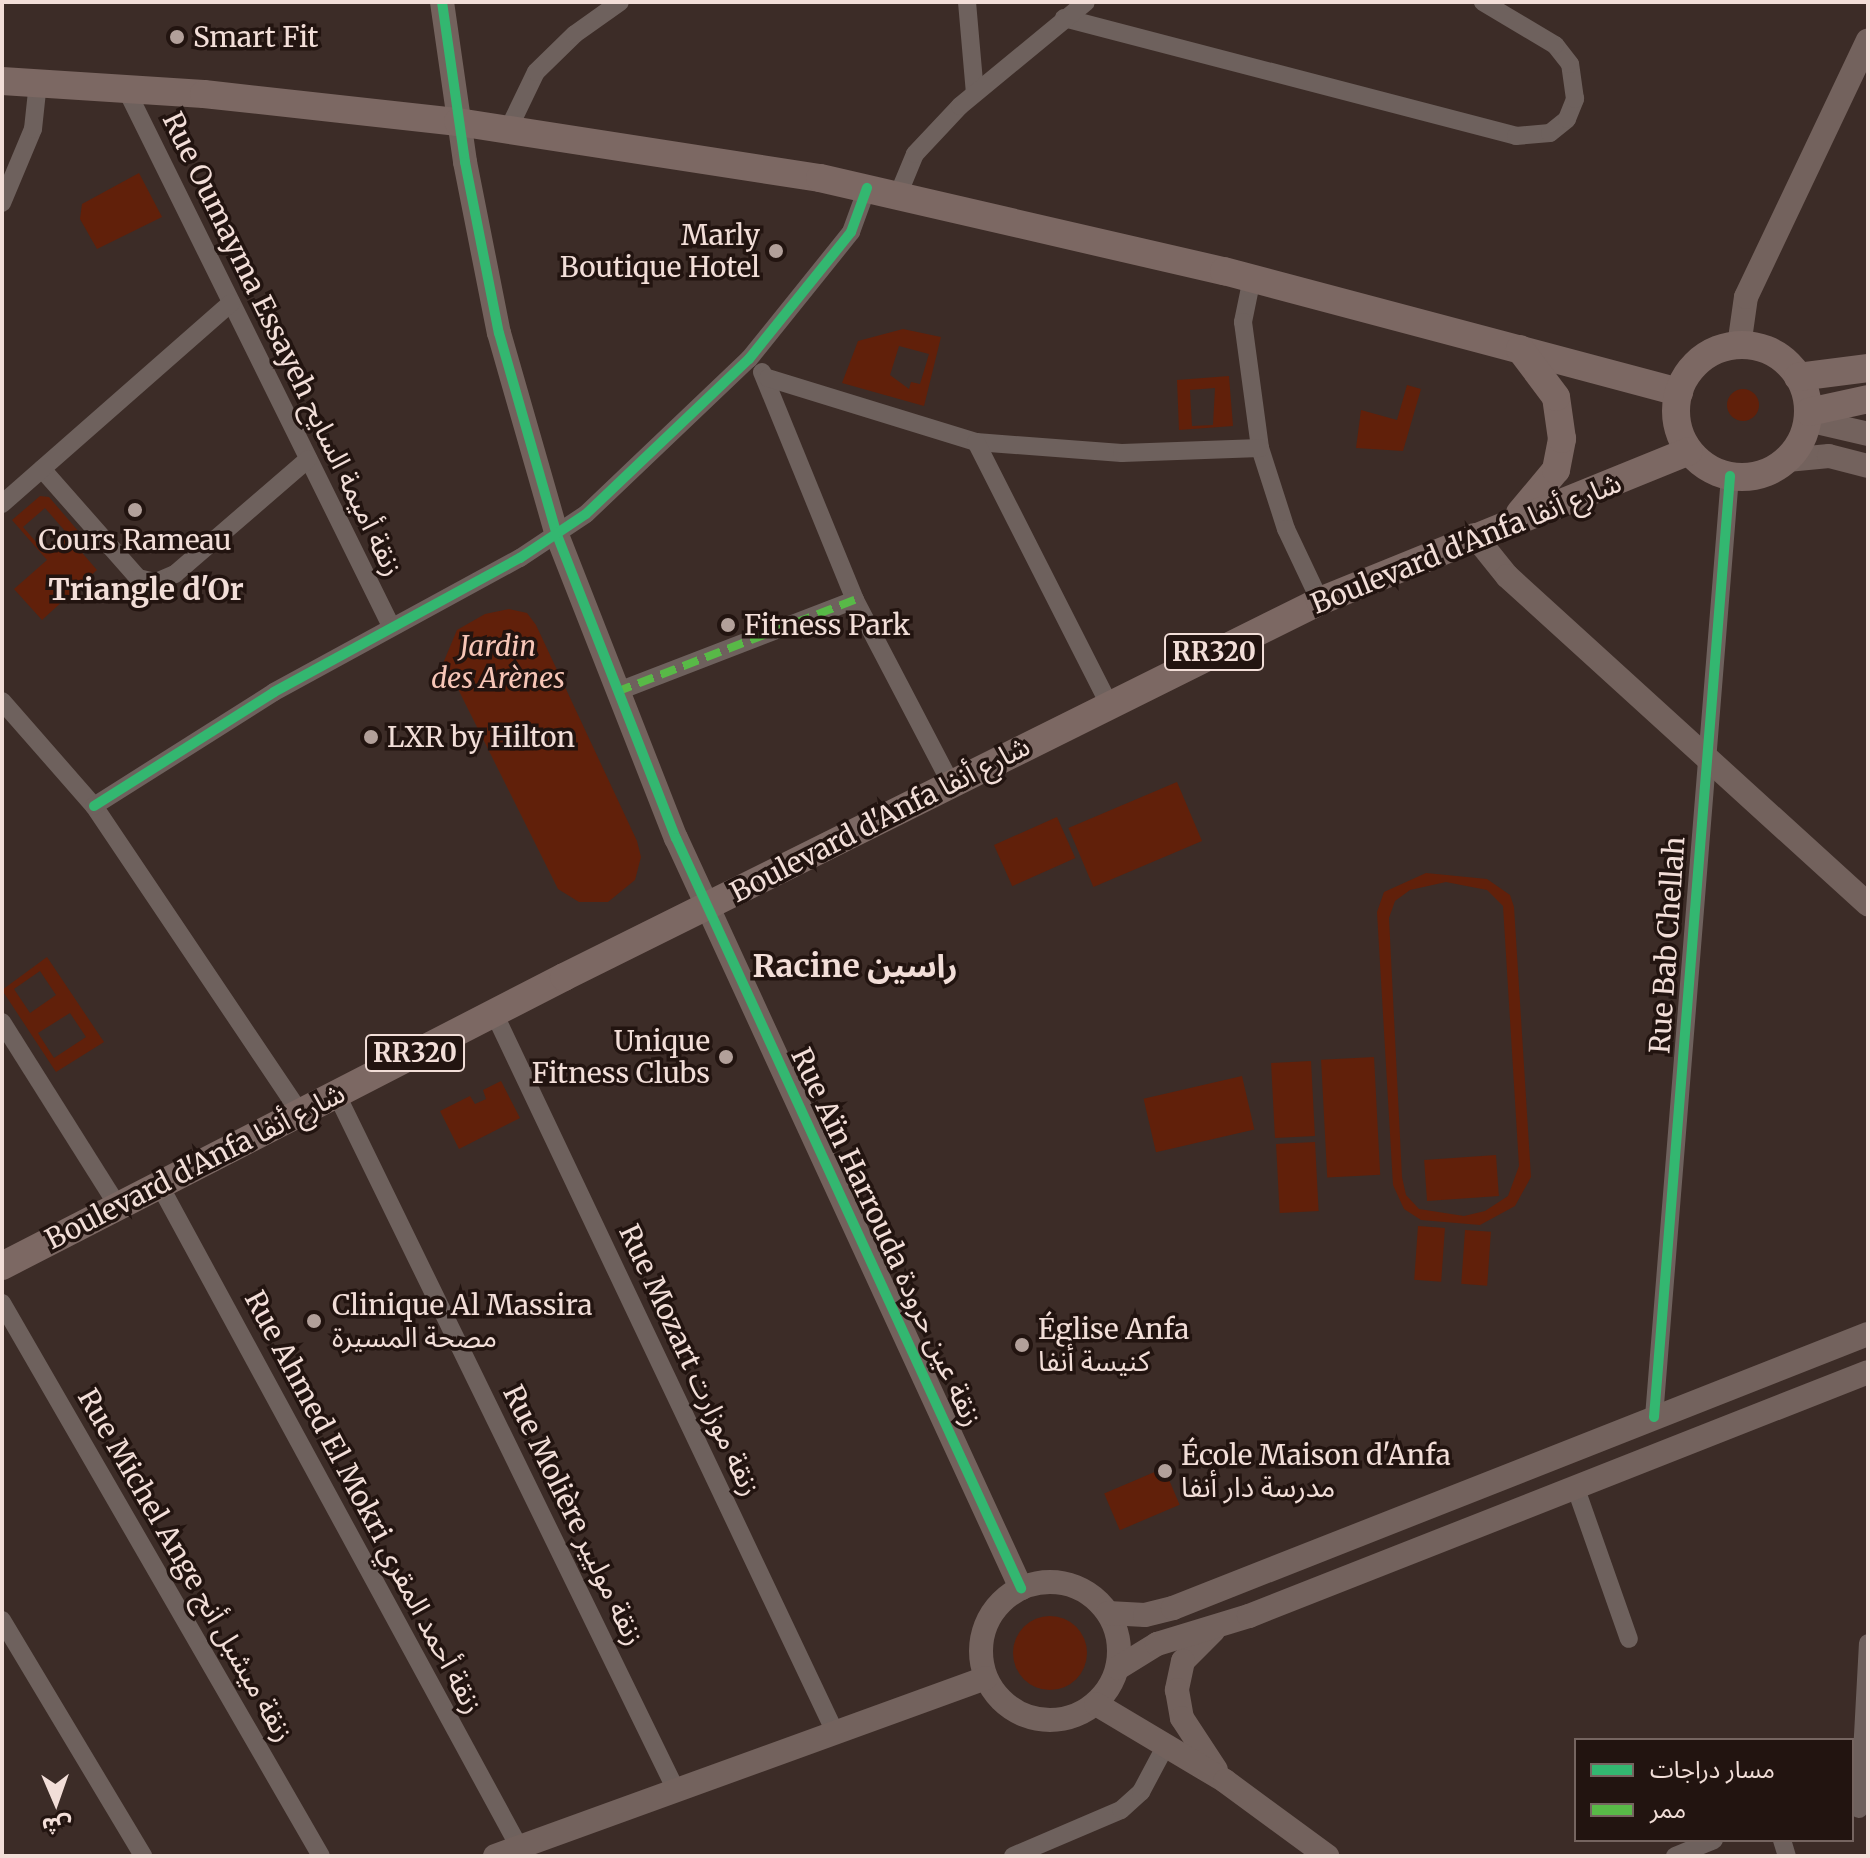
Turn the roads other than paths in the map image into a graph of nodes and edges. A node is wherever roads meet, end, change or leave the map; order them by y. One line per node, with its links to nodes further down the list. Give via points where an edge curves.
1 (442, 2): 12 (main road, Rue Aïn Harrouda زنقة عين حرودة)
2 (620, 2): 13 (street, via 575,34 536,72)
3 (967, 2): 11 (street)
4 (1086, 2): 6 (street)
5 (1483, 2): 6 (street, via 1555,45 1570,64 1575,99 1567,119 1550,133 1516,136)
6 (1064, 18): 11 (street)
7 (1868, 40): 19 (main road, via 1746,297)
8 (2, 81): 9 (main road)
9 (38, 82): 10 (main road); 16 (street, via 33,129)
10 (125, 87): 12 (main road); 18 (street, Rue Oumayma Essayeh زنقة أميمة السايح)
11 (975, 93): 15 (street, via 915,154)
12 (458, 122): 13 (main road); 39 (main road, Rue Aïn Harrouda زنقة عين حرودة, via 499,333)
13 (509, 128): 14 (main road)
14 (867, 188): 15 (main road); 21 (street, via 851,232)
15 (898, 195): 17 (main road)
16 (2, 203)
17 (1252, 278): 20 (main road); 30 (street, via 1243,322)
18 (231, 303): 32 (street, Rue Oumayma Essayeh زنقة أميمة السايح); 35 (street)
19 (1739, 346): 23 (main road, via 1769,351); 25 (main road, via 1703,359)
20 (1520, 349): 25 (main road); 38 (main road, via 1553,390 1562,439 1556,470)
21 (749, 359): 24 (street); 39 (street, via 609,494)
22 (1868, 368): 23 (main road)
23 (1798, 377): 27 (main road)
24 (768, 378): 29 (street); 41 (street)
25 (1679, 392): 31 (main road, via 1677,422)
26 (1868, 399): 27 (main road)
27 (1808, 416): 28 (main road); 33 (main road)
28 (1868, 434)
29 (976, 442): 30 (street, via 1122,453); 46 (street)
30 (1260, 448): 42 (street, via 1286,529)
31 (1689, 451): 36 (main road, via 1708,468); 38 (main road, Boulevard d'Anfa شارع أنفا / RR320)
32 (308, 459): 35 (street, via 175,574 156,582 138,578); 43 (street, Rue Oumayma Essayeh زنقة أميمة السايح)
33 (1787, 460): 34 (main road, via 1829,456); 36 (main road, via 1763,474)
34 (1868, 466)
35 (42, 469): 37 (street)
36 (1730, 476): 48 (street, Rue Bab Chellah)
37 (2, 504)
38 (1514, 519): 40 (main road, Boulevard d'Anfa شارع أنفا / RR320)
39 (557, 535): 43 (street); 44 (main road, Rue Aïn Harrouda زنقة عين حرودة)
40 (1474, 535): 42 (main road, Boulevard d'Anfa شارع أنفا / RR320); 48 (main road, via 1507,576)
41 (855, 600): 44 (street); 49 (street)
42 (1320, 601): 46 (main road, Boulevard d'Anfa شارع أنفا / RR320)
43 (391, 626): 50 (street)
44 (616, 692): 52 (main road, Rue Aïn Harrouda زنقة عين حرودة)
45 (2, 701): 47 (street)
46 (1109, 704): 49 (main road, Boulevard d'Anfa شارع أنفا / RR320)
47 (10, 724): 50 (street)
48 (1706, 757): 51 (main road); 63 (street, Rue Bab Chellah)
49 (951, 784): 52 (main road, Boulevard d'Anfa شارع أنفا / RR320)
50 (94, 806): 56 (street)
51 (1868, 904)
52 (707, 906): 53 (main road, Boulevard d'Anfa شارع أنفا / RR320); 65 (main road, Rue Aïn Harrouda زنقة عين حرودة)
53 (494, 1013): 55 (main road, Boulevard d'Anfa شارع أنفا / RR320); 74 (street, Rue Mozart زنقة موزارت)
54 (2, 1022): 58 (street)
55 (336, 1093): 56 (main road, Boulevard d'Anfa شارع أنفا / RR320); 77 (street, Rue Molière زنقة موليير)
56 (299, 1111): 57 (main road, Boulevard d'Anfa شارع أنفا / RR320)
57 (159, 1184): 58 (main road, Boulevard d'Anfa شارع أنفا / RR320); 80 (street, Rue Ahmed El Mokri زنقة أحمد المقري)
58 (118, 1206): 59 (main road, Boulevard d'Anfa شارع أنفا / RR320)
59 (2, 1266)
60 (2, 1303): 82 (street, Rue Michel Ange زنقة ميشبل أنج)
61 (1868, 1334): 63 (main road)
62 (1868, 1372): 64 (main road)
63 (1654, 1417): 66 (main road, via 1173,1608 1145,1615)
64 (1575, 1486): 68 (main road); 69 (street)
65 (1021, 1588): 66 (main road, via 1045,1582 1070,1585 1092,1595); 72 (main road, via 1003,1600 987,1623 981,1651)
66 (1108, 1613): 71 (main road, via 1119,1641)
67 (2, 1620): 81 (street)
68 (1217, 1628): 71 (main road, via 1157,1644); 76 (main road, via 1183,1661 1177,1690 1186,1725)
69 (1629, 1639)
70 (1868, 1643): 78 (street)
71 (1118, 1668): 73 (main road)
72 (986, 1678): 73 (main road, via 1003,1702 1031,1718 1068,1718); 74 (main road)
73 (1096, 1704): 75 (main road)
74 (835, 1732): 77 (main road)
75 (1166, 1745): 76 (main road); 84 (street, via 1141,1792 1107,1818)
76 (1225, 1781): 85 (main road)
77 (676, 1790): 80 (main road)
78 (1860, 1809)
79 (1709, 1842): 86 (street)
80 (522, 1852): 83 (main road)
81 (143, 1856)
82 (321, 1856)
83 (495, 1856)
84 (1013, 1856)
85 (1327, 1856)
86 (1675, 1856)

